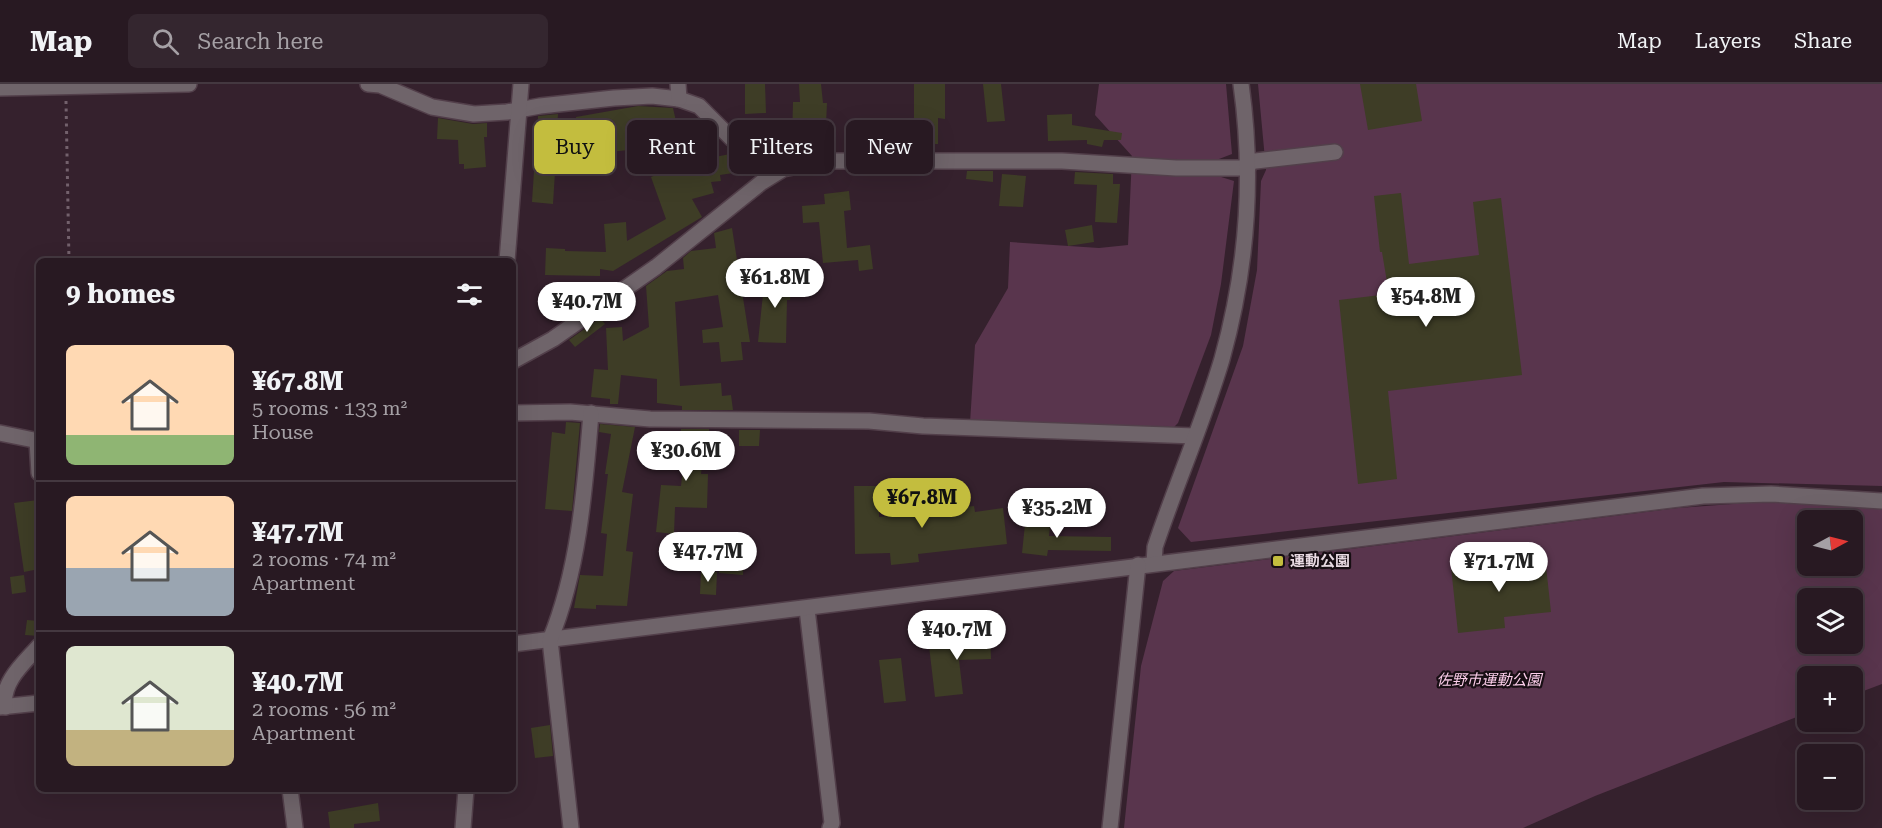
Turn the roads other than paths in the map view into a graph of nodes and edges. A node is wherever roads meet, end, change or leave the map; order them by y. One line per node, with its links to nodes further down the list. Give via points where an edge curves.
1 (189, 84): 5 (street)
2 (368, 84): 7 (street, via 454,111 474,114)
3 (521, 84): 7 (street)
4 (1241, 84): 11 (street)
5 (0, 88)
6 (679, 92): 7 (street); 8 (street)
7 (519, 109): 13 (street)
8 (729, 136)
9 (1335, 152): 11 (street)
10 (834, 160): 11 (street, via 1062,161 1176,168)
11 (1247, 165): 18 (street, via 1247,210 1239,280 1221,360)
12 (775, 174): 14 (street, via 656,267 553,339)
13 (507, 258)
14 (516, 359)
15 (516, 413): 16 (street)
16 (591, 413): 18 (street, via 650,419 869,421); 24 (street, via 574,548)
17 (0, 433): 19 (street)
18 (1195, 436): 21 (street, via 1155,547)
19 (36, 441)
20 (1882, 501): 21 (street, via 1771,494 1703,495)
21 (1154, 563): 22 (street)
22 (1138, 565): 23 (street); 35 (street)
23 (807, 609): 24 (street); 34 (street)
24 (550, 640): 25 (street); 33 (street)
25 (516, 644)
26 (36, 649): 28 (street, via 14,674)
27 (36, 703): 28 (street)
28 (2, 707)
29 (290, 792): 31 (street)
30 (466, 792): 32 (street)
31 (295, 828)
32 (464, 828)
33 (571, 828)
34 (830, 828)
35 (1110, 828)

